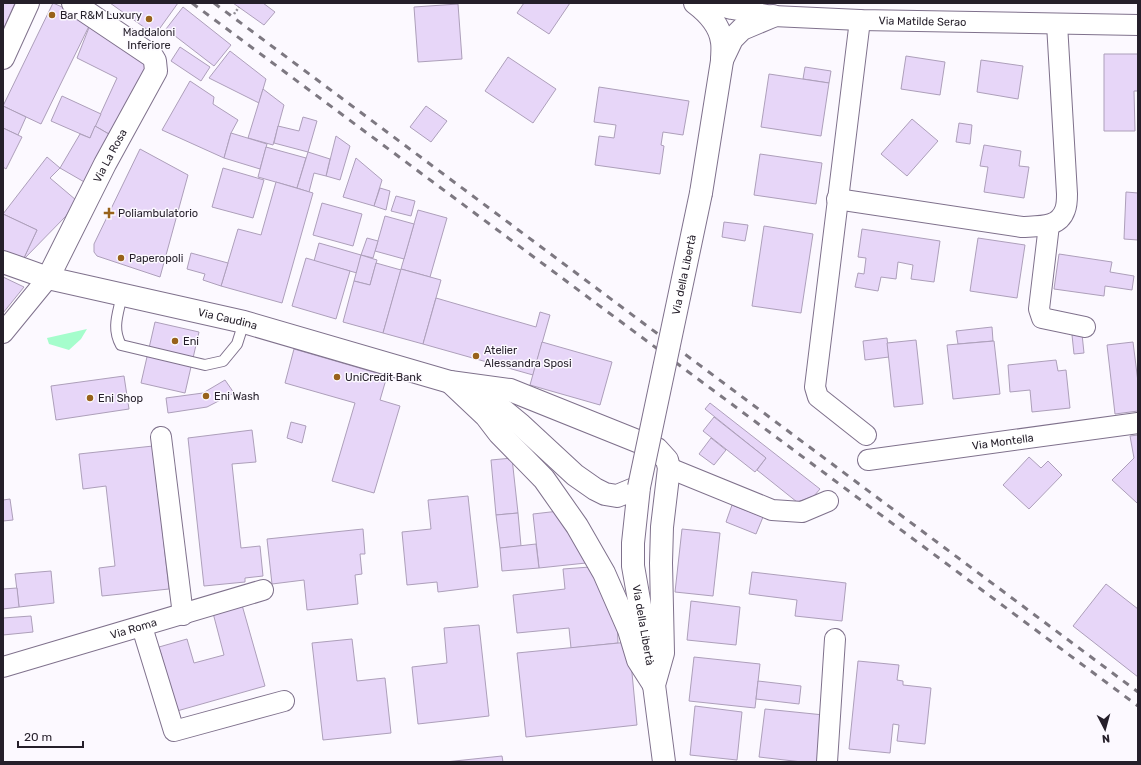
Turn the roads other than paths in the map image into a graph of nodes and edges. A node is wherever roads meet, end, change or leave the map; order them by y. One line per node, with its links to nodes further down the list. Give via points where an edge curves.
1 (28, 3): 9 (main road)
2 (73, 3): 14 (main road, Via La Rosa, via 152,56 156,71 105,164)
3 (696, 3): 10 (main road, Via della Libertà, via 719,32 722,41)
4 (709, 3): 5 (street, Via Matilde Serao)
5 (773, 16): 6 (street, Via Matilde Serao); 10 (main road, Via della Libertà, via 742,29 732,39)
6 (860, 20): 7 (street, Via Matilde Serao); 11 (street)
7 (1057, 24): 8 (street, Via Matilde Serao); 12 (street, via 1067,194 1066,209 1059,220)
8 (1138, 25)
9 (3, 58)
10 (722, 61): 25 (main road, Via della Libertà, bridge, via 700,193)
11 (837, 199): 12 (street, via 1022,226); 21 (street, via 815,387 818,397)
12 (1049, 225): 17 (street, via 1039,309 1042,318)
13 (3, 262): 14 (main road, Via Caudina)
14 (48, 278): 15 (main road, Via Caudina); 18 (street, Via La Rosa)
15 (122, 294): 16 (main road, Via Caudina); 16 (lane, via 115,326 116,337 121,345 205,365 223,361 237,344)
16 (244, 322): 19 (main road, Via Caudina)
17 (1085, 327)
18 (3, 333)
19 (450, 382): 24 (main road, via 510,390 657,449 667,460); 25 (main road, via 498,406 575,475 595,489 617,496); 32 (main road, via 486,416 544,479 577,526 604,573 629,630 638,660)
20 (1138, 423): 23 (street, Via Montella)
21 (866, 434)
22 (161, 437): 28 (street)
23 (868, 460)
24 (669, 468): 26 (street, via 772,510 802,512); 32 (main road, via 662,527 663,653)
25 (639, 487): 32 (main road, Via della Libertà, via 633,566)
26 (828, 501)
27 (264, 590): 28 (street, Via Roma)
28 (183, 615): 29 (street, Via Roma)
29 (142, 627): 31 (street, Via Roma); 33 (street, via 174,731)
30 (835, 639): 35 (street)
31 (3, 668)
32 (654, 685): 34 (main road, Via della Libertà)
33 (284, 701)
34 (668, 762)
35 (827, 762)

